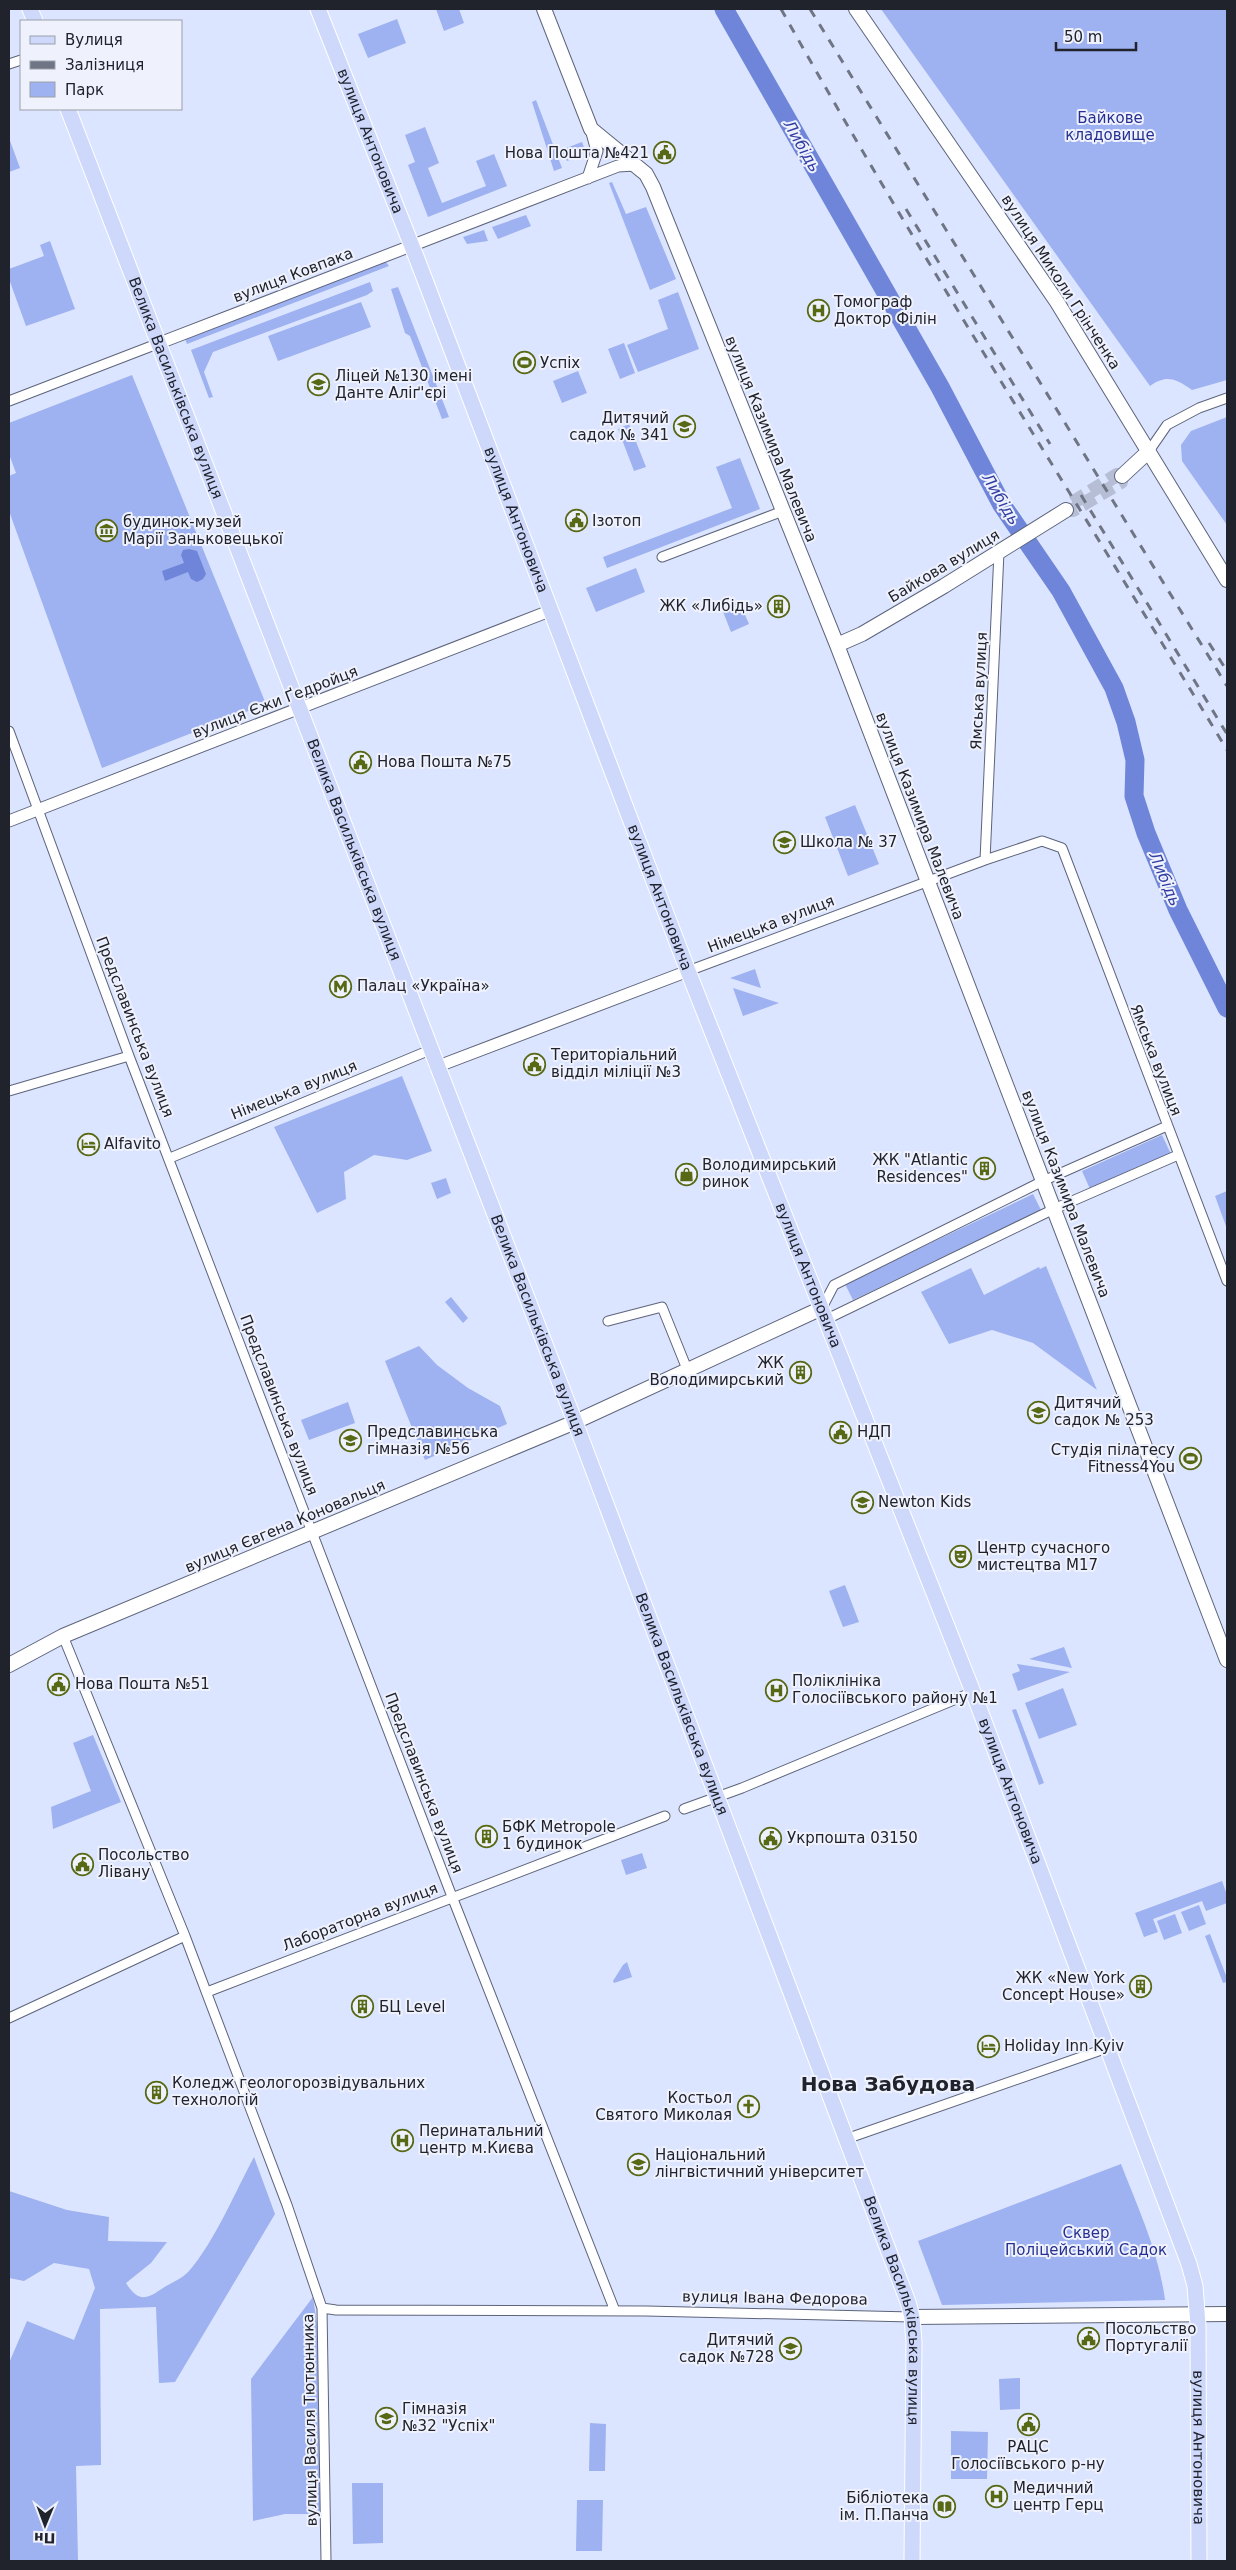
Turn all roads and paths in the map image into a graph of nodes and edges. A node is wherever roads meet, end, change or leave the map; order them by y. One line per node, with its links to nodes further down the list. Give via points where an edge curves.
1 (318, 9): 8 (main road, вулиця Антоновича)
2 (544, 9): 5 (main road)
3 (856, 9): 12 (main road, вулиця Миколи Грінченка, via 1051,294)
4 (68, 110): 9 (main road, Велика Васильківська вулиця)
5 (591, 129): 6 (main road, вулиця Казимира Малевича); 7 (street, via 597,151)
6 (635, 164): 7 (street, вулиця Ковпака, via 618,166); 15 (main road, вулиця Казимира Малевича, via 653,187)
7 (588, 178): 8 (street, вулиця Ковпака)
8 (412, 245): 9 (street, вулиця Ковпака); 19 (main road, вулиця Антоновича)
9 (157, 344): 11 (street, вулиця Ковпака); 21 (main road, Велика Васильківська вулиця)
10 (1227, 398): 12 (street, via 1167,425)
11 (9, 401)
12 (1149, 451): 13 (main road); 18 (main road, вулиця Миколи Грінченка)
13 (1122, 476)
14 (1066, 510): 16 (main road, Байкова вулиця)
15 (783, 512): 17 (street); 20 (main road, вулиця Казимира Малевича)
16 (1004, 549): 20 (main road, Байкова вулиця, via 862,634); 26 (street, Ямська вулиця)
17 (662, 557)
18 (1227, 580)
19 (552, 610): 21 (street, вулиця Єжи Ґедройця); 28 (main road, вулиця Антоновича)
20 (837, 645): 27 (main road, вулиця Казимира Малевича)
21 (300, 710): 23 (street, вулиця Єжи Ґедройця); 29 (main road, Велика Васильківська вулиця)
22 (9, 731): 23 (street, Предславинська вулиця)
23 (39, 808): 24 (street, вулиця Єжи Ґедройця); 30 (street, Предславинська вулиця)
24 (9, 821)
25 (1062, 848): 26 (street, Німецька вулиця, via 1042,841); 33 (street, Ямська вулиця)
26 (985, 860): 27 (street, Німецька вулиця)
27 (928, 882): 28 (street, Німецька вулиця); 36 (main road, вулиця Казимира Малевича)
28 (688, 972): 31 (street, Німецька вулиця); 39 (main road, вулиця Антоновича)
29 (430, 1050): 31 (main road, Велика Васильківська вулиця); 35 (street, Німецька вулиця)
30 (129, 1056): 32 (street); 35 (street, Предславинська вулиця)
31 (436, 1067): 42 (main road, Велика Васильківська вулиця)
32 (9, 1091)
33 (1167, 1126): 34 (street, Ямська вулиця); 36 (street)
34 (1178, 1154): 37 (street); 38 (street, Ямська вулиця)
35 (170, 1158): 43 (street, Предславинська вулиця)
36 (1044, 1181): 37 (main road, вулиця Казимира Малевича); 39 (street, via 834,1285)
37 (1054, 1209): 39 (street); 45 (main road, вулиця Казимира Малевича)
38 (1227, 1281)
39 (824, 1314): 41 (main road, вулиця Євгена Коновальця); 47 (main road, вулиця Антоновича)
40 (608, 1321): 41 (street, via 662,1307)
41 (687, 1370): 42 (main road, вулиця Євгена Коновальця)
42 (575, 1422): 43 (main road, вулиця Євгена Коновальця); 48 (main road, Велика Васильківська вулиця)
43 (313, 1532): 44 (main road, вулиця Євгена Коновальця); 51 (street, Предславинська вулиця)
44 (63, 1636): 46 (main road, вулиця Євгена Коновальця); 52 (street, вулиця Василя Тютюнника)
45 (1227, 1660)
46 (9, 1665)
47 (973, 1692): 48 (street); 55 (main road, вулиця Антоновича)
48 (718, 1797): 49 (street); 56 (main road, Велика Васильківська вулиця)
49 (684, 1809)
50 (664, 1816): 51 (street, Лабораторна вулиця)
51 (452, 1897): 53 (street, Лабораторна вулиця); 58 (street, Предславинська вулиця)
52 (185, 1936): 53 (street, вулиця Василя Тютюнника); 54 (street)
53 (207, 1992): 57 (street, вулиця Василя Тютюнника)
54 (9, 2018)
55 (1107, 2048): 56 (street); 60 (main road, вулиця Антоновича, via 1189,2264)
56 (846, 2139): 61 (main road, Велика Васильківська вулиця)
57 (322, 2308): 58 (street, вулиця Івана Федорова); 62 (street, вулиця Василя Тютюнника)
58 (615, 2311): 61 (street, вулиця Івана Федорова)
59 (1227, 2314): 60 (main road, вулиця Івана Федорова)
60 (1198, 2315): 61 (main road, вулиця Івана Федорова); 64 (main road, вулиця Антоновича)
61 (912, 2317): 63 (main road, Велика Васильківська вулиця)
62 (326, 2561)
63 (912, 2561)
64 (1199, 2561)

